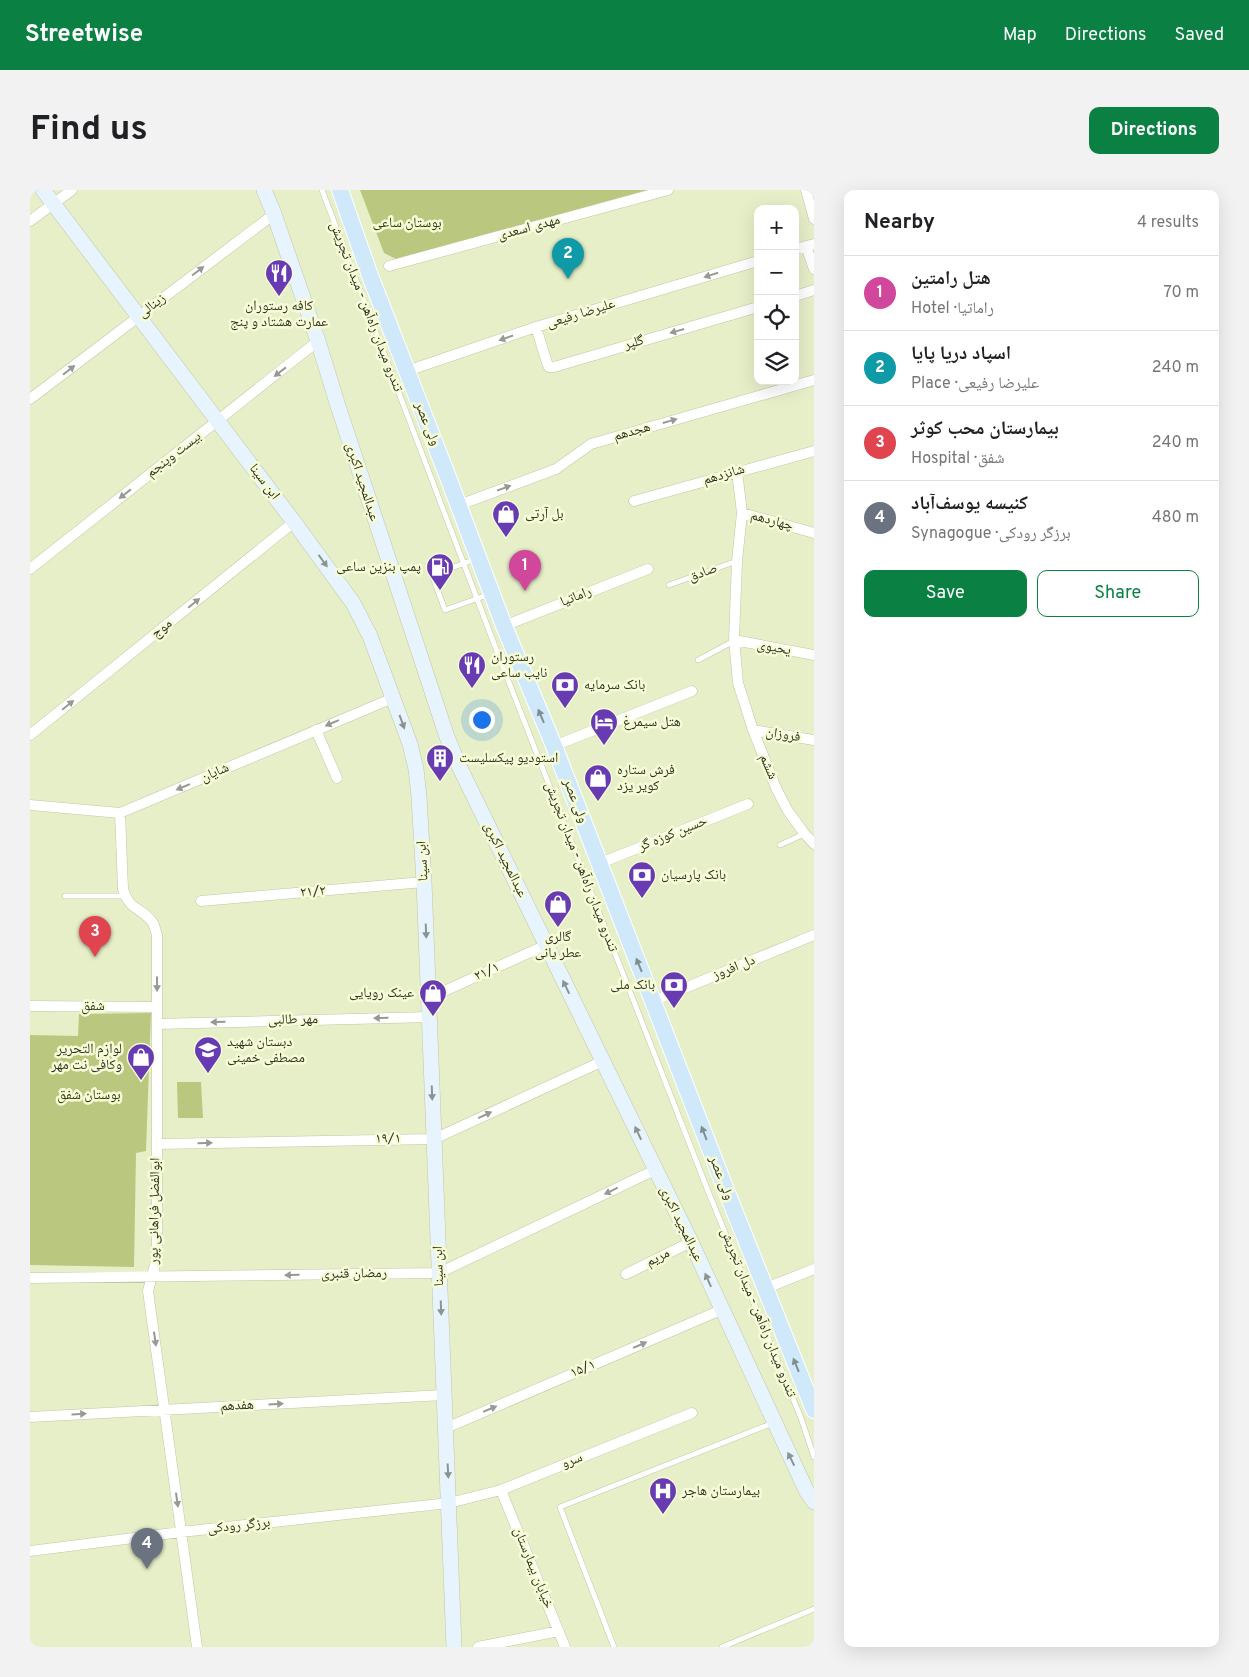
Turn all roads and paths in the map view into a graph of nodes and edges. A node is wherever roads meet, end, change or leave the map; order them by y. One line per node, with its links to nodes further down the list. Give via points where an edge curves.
1 (43, 190): 8 (street, ابن سینا)
2 (72, 190): 8 (street)
3 (264, 190): 9 (street, عبدالمجید اکبری)
4 (322, 190): 33 (lane, تندرو میدان راه‌آهن - میدان تجریش)
5 (340, 190): 22 (main road, ولی عصر)
6 (668, 190): 14 (street, مهدی اسعدی)
7 (806, 190): 10 (street)
8 (54, 204): 11 (street); 19 (street, ابن سینا)
9 (274, 214): 19 (street, زینالی, one-way to 9); 21 (street, عبدالمجید اکبری)
10 (814, 219)
11 (30, 221)
12 (810, 245): 15 (street)
13 (754, 261): 20 (street, علیرضا رفیعی, one-way to 20)
14 (390, 266)
15 (814, 270)
16 (814, 290): 17 (street)
17 (798, 295)
18 (754, 308): 20 (street, گلپر, one-way to 20, via 554,367 547,363)
19 (139, 316): 24 (street, زینالی, one-way to 19); 25 (street, ابن سینا)
20 (536, 327): 22 (street, علیرضا رفیعی, one-way to 22)
21 (318, 341): 25 (street, بیست وپنجم, one-way to 25); 63 (street, عبدالمجید اکبری, via 447,737)
22 (407, 371): 29 (main road, ولی عصر)
23 (814, 380): 29 (street, هجدهم, one-way to 23, via 556,469 591,444)
24 (30, 399)
25 (218, 421): 31 (street, ابن سینا); 35 (street, بیست وپنجم, one-way to 35)
26 (814, 451): 27 (street, شانزدهم)
27 (737, 471): 28 (street, شانزدهم); 30 (street, چهاردهم)
28 (634, 502)
29 (459, 505): 33 (main road, ولی عصر)
30 (742, 513): 32 (street, چهاردهم); 34 (street, ششم)
31 (294, 522): 44 (street, ابن سینا, one-way to 44, via 353,603 370,636); 47 (street, موج, one-way to 31)
32 (814, 533)
33 (471, 561): 38 (main road, ولی عصر); 38 (lane, via 432,575 435,584 445,610)
34 (737, 561): 37 (lane, صادق); 40 (street, ششم)
35 (30, 569)
36 (648, 569): 39 (street, راماتیا)
37 (669, 585)
38 (484, 596): 39 (main road, ولی عصر); 89 (lane, تندرو میدان راه‌آهن - میدان تجریش, via 708,1192 801,1418)
39 (504, 626): 49 (main road, ولی عصر, one-way to 39)
40 (734, 640): 41 (street, یحیوی); 42 (lane); 46 (street, ششم, via 738,683)
41 (814, 655)
42 (698, 660)
43 (692, 691): 49 (street)
44 (393, 698): 45 (street, شایان, one-way to 45); 58 (street, ابن سینا, one-way to 58, via 416,769)
45 (316, 730): 50 (street); 53 (street, شایان, one-way to 53)
46 (752, 730): 48 (street, فروزان); 54 (street, ششم, via 776,788)
47 (30, 735)
48 (814, 740)
49 (554, 746): 57 (main road, ولی عصر)
50 (337, 778)
51 (748, 804): 57 (street, حسین کوزه گر)
52 (30, 805): 53 (street, شایان)
53 (120, 813): 60 (street)
54 (804, 834): 55 (street, ششم); 56 (lane)
55 (814, 844)
56 (780, 845)
57 (598, 864): 65 (main road, ولی عصر, one-way to 57)
58 (424, 882): 61 (street, ۲۱/۲); 64 (street, ابن سینا, one-way to 64)
59 (65, 896): 60 (lane)
60 (125, 896): 67 (street, ابوالفضل فراهانی پور, one-way to 67, via 129,904 154,924 157,936)
61 (201, 901)
62 (814, 935): 65 (street, دل افروز)
63 (546, 945): 64 (street, ۲۱/۱); 70 (street, عبدالمجید اکبری, one-way to 63)
64 (429, 998): 68 (street, ابن سینا)
65 (653, 1001): 80 (main road, ولی عصر, one-way to 65)
66 (30, 1006): 67 (street, شفق)
67 (157, 1007): 69 (street, ابوالفضل فراهانی پور)
68 (430, 1017): 69 (street, مهر طالبی, one-way to 69); 71 (street, ابن سینا, one-way to 71)
69 (157, 1024): 72 (street, ابوالفضل فراهانی پور)
70 (603, 1061): 71 (street, ۱۹/۱, one-way to 70); 73 (street, عبدالمجید اکبری, one-way to 70)
71 (434, 1139): 72 (street, ۱۹/۱, one-way to 71); 76 (street, ابن سینا)
72 (157, 1144): 78 (street, ابوالفضل فراهانی پور, via 157,1248)
73 (655, 1170): 74 (street, عبدالمجید اکبری); 76 (street, رمضان قنبری, one-way to 76)
74 (691, 1242): 77 (street, مریم); 81 (street, عبدالمجید اکبری, one-way to 74)
75 (814, 1269): 80 (street)
76 (439, 1273): 78 (street, رمضان قنبری, one-way to 78); 82 (street, ابن سینا, one-way to 82)
77 (626, 1274)
78 (152, 1277): 79 (street, رمضان قنبری); 83 (street, ابوالفضل فراهانی پور, one-way to 83, via 148,1291)
79 (30, 1278)
80 (766, 1288): 84 (main road, ولی عصر, one-way to 80)
81 (721, 1310): 87 (street, عبدالمجید اکبری); 88 (street, ۱۵/۱, one-way to 81)
82 (444, 1395): 83 (street, هفدهم, one-way to 82); 88 (street, ابن سینا)
83 (164, 1410): 86 (street, هفدهم, one-way to 83); 93 (street, ابوالفضل فراهانی پور, one-way to 93)
84 (814, 1410)
85 (692, 1413): 90 (street, سرو)
86 (30, 1417)
87 (774, 1423): 91 (street, عبدالمجید اکبری, one-way to 87); 101 (lane, via 560,1507)
88 (446, 1428): 92 (street, ابن سینا, one-way to 92)
89 (814, 1458)
90 (501, 1490): 92 (street, سرو); 96 (street, خیابان بیمارستان)
91 (814, 1502)
92 (449, 1503): 93 (street, برزگر رودکی); 98 (street, ابن سینا)
93 (181, 1532): 94 (street, برزگر رودکی); 97 (street, ابوالفضل فراهانی پور)
94 (30, 1551)
95 (814, 1609): 102 (lane)
96 (559, 1631): 99 (street); 100 (street, خیابان بیمارستان)
97 (197, 1647)
98 (454, 1647)
99 (478, 1647)
100 (565, 1647)
101 (614, 1647)
102 (722, 1647)

